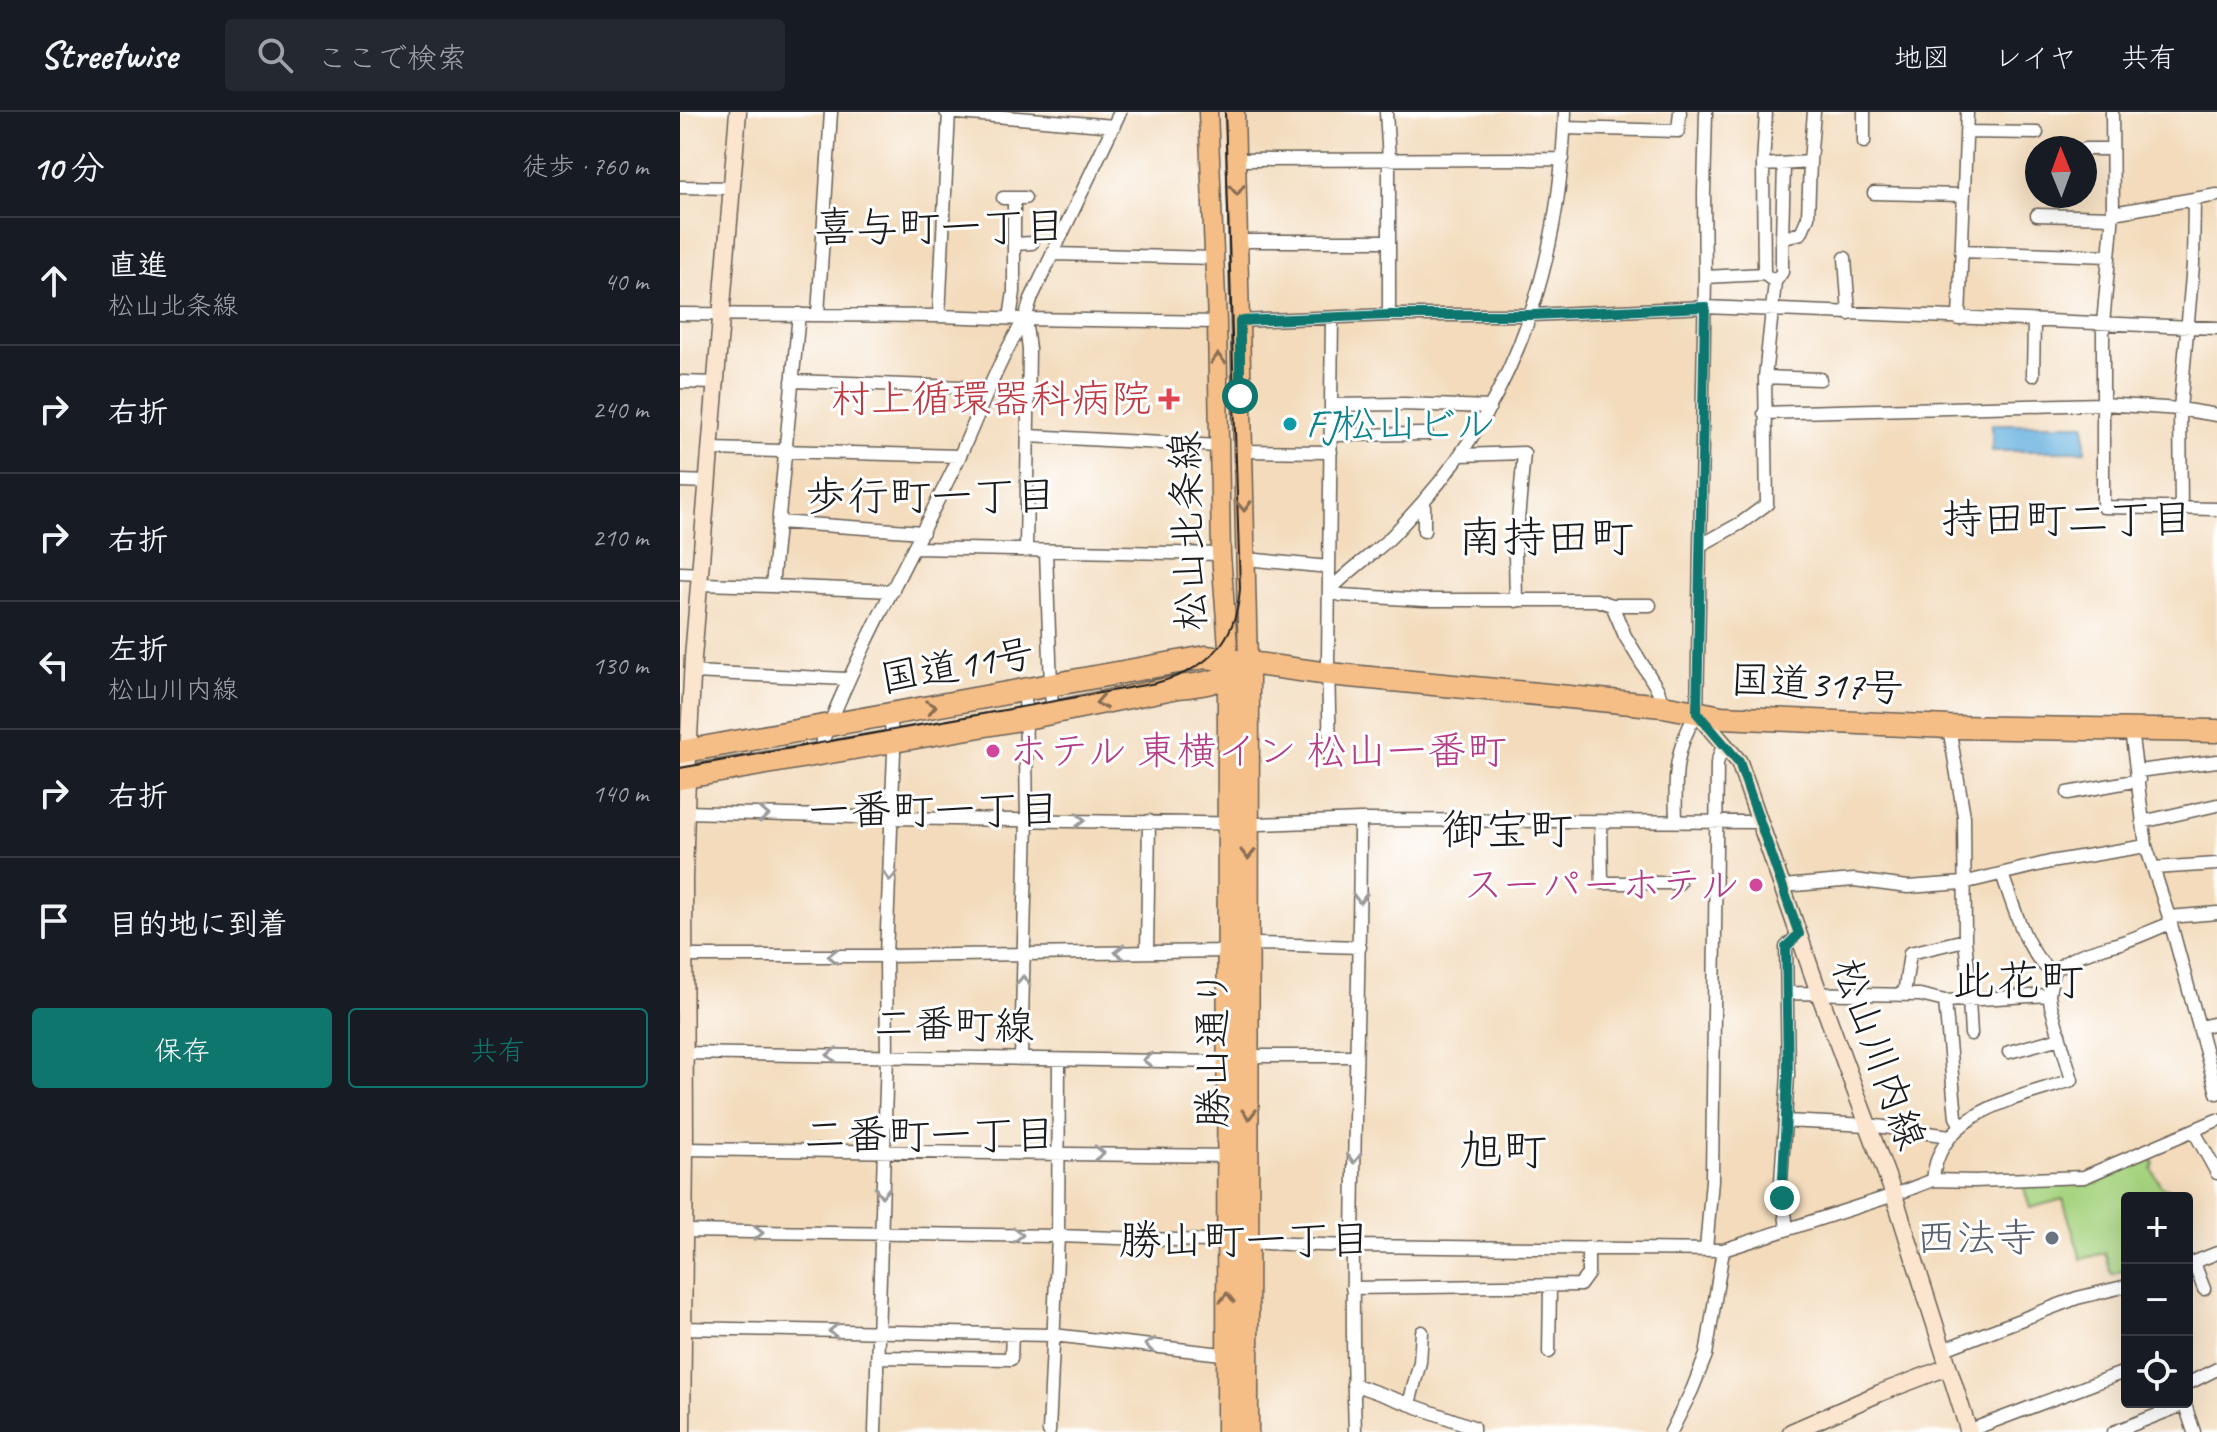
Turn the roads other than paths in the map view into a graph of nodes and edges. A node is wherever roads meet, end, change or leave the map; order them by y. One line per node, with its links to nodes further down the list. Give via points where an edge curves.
1 (738, 112): 32 (street)
2 (831, 112): 56 (street)
3 (948, 112): 16 (street); 61 (street)
4 (1120, 112): 16 (street)
5 (1208, 112): 48 (main road, 松山北条線)
6 (1235, 112): 26 (main road, 松山北条線)
7 (1386, 112): 27 (street)
8 (1565, 112): 17 (street)
9 (1680, 112): 18 (street)
10 (1706, 112): 19 (street)
11 (1766, 112): 30 (street)
12 (1814, 112): 28 (street)
13 (1864, 112): 22 (street)
14 (1967, 112): 20 (street)
15 (2112, 112): 24 (street)
16 (1114, 126): 46 (street)
17 (1565, 128): 18 (street); 25 (street)
18 (1678, 131): 19 (street)
19 (1705, 132): 50 (street)
20 (1966, 132): 21 (street); 34 (street)
21 (2037, 133)
22 (1864, 142)
23 (2097, 149): 24 (street)
24 (2112, 149): 39 (street)
25 (1563, 159): 27 (street); 60 (street, via 1559,206)
26 (1236, 160): 27 (street); 41 (main road, 松山北条線, one-way to 41)
27 (1389, 160): 42 (street)
28 (1810, 162): 29 (street); 40 (street, via 1808,217 1801,233)
29 (1784, 164): 30 (street); 40 (street)
30 (1763, 165): 51 (street)
31 (680, 187): 32 (street)
32 (732, 188): 58 (street)
33 (1874, 193): 34 (street)
34 (1963, 195): 45 (street)
35 (2217, 195): 37 (street)
36 (1014, 198): 44 (street)
37 (2194, 200): 39 (street); 70 (street)
38 (2037, 215): 39 (street)
39 (2113, 215): 47 (street)
40 (1782, 239): 51 (street, via 1782,272)
41 (1238, 241): 42 (street); 66 (main road, 松山北条線)
42 (1389, 241): 59 (street)
43 (1032, 243): 44 (street)
44 (1014, 244): 62 (street)
45 (1961, 251): 47 (street); 65 (street)
46 (1054, 254): 48 (street); 64 (street)
47 (2109, 256): 69 (street)
48 (1214, 258): 67 (main road, 松山北条線)
49 (1845, 258): 57 (street)
50 (1705, 277): 51 (street); 52 (street)
51 (1769, 278): 53 (street)
52 (1705, 307): 53 (street); 60 (street); 103 (street)
53 (1773, 311): 57 (street); 73 (street)
54 (680, 314): 58 (street)
55 (799, 314): 56 (street); 58 (street); 75 (street)
56 (818, 314): 61 (street)
57 (1849, 314): 65 (street)
58 (721, 315): 77 (street)
59 (1389, 315): 60 (street); 63 (street)
60 (1532, 315): 81 (street)
61 (939, 316): 62 (street)
62 (1010, 318): 64 (street)
63 (1332, 318): 66 (street); 80 (street)
64 (1025, 319): 67 (street); 78 (street); 87 (street)
65 (1959, 319): 68 (street)
66 (1240, 321): 90 (main road, 松山北条線)
67 (1217, 322): 88 (main road, 松山北条線, one-way to 67)
68 (2034, 322): 69 (street); 72 (street)
69 (2103, 324): 70 (street); 79 (street)
70 (2187, 327): 71 (street); 82 (street)
71 (2217, 328)
72 (2033, 375)
73 (1765, 377): 74 (street); 83 (street)
74 (1820, 379)
75 (792, 381): 78 (street); 92 (street)
76 (680, 382): 77 (street)
77 (716, 383): 89 (street)
78 (989, 388): 94 (street)
79 (2103, 404): 82 (street); 83 (street); 98 (street, via 2103,507)
80 (1331, 405): 81 (street); 86 (street)
81 (1490, 407): 93 (street)
82 (2180, 409): 84 (street); 98 (street)
83 (1764, 413): 103 (street, via 1767,504)
84 (2217, 415)
85 (1427, 434): 86 (street)
86 (1331, 435): 91 (street)
87 (1029, 436): 88 (street); 105 (street)
88 (1219, 446): 107 (main road, 松山北条線)
89 (711, 449): 92 (street); 96 (street)
90 (1242, 451): 91 (street); 108 (main road, 松山北条線, one-way to 108)
91 (1331, 452): 109 (street)
92 (785, 453): 94 (street); 100 (street)
93 (1460, 455): 97 (street); 115 (street, via 1524,453)
94 (959, 456): 102 (street)
95 (680, 481): 96 (street)
96 (709, 482): 111 (street)
97 (1424, 501): 101 (street); 114 (street)
98 (2181, 508): 99 (street)
99 (2217, 509)
100 (778, 522): 102 (street); 112 (street)
101 (1424, 531)
102 (923, 532): 104 (street)
103 (1701, 545): 126 (street)
104 (914, 548): 105 (street); 113 (street)
105 (1026, 551): 106 (street)
106 (1046, 552): 107 (street); 122 (street)
107 (1221, 554): 119 (main road, 松山北条線)
108 (1246, 559): 109 (street); 119 (main road, 松山北条線)
109 (1329, 567): 114 (street)
110 (680, 573): 111 (street)
111 (700, 579): 112 (street); 118 (street)
112 (772, 586): 113 (street)
113 (893, 591): 121 (street)
114 (1329, 591): 115 (street, via 1396,599); 120 (street)
115 (1516, 601): 116 (street, via 1596,600)
116 (1612, 605): 117 (street); 124 (street)
117 (1650, 605)
118 (689, 663): 121 (street); 135 (street)
119 (1235, 667): 120 (highway, 国道317号); 122 (highway, 国道11号, via 1206,657); 125 (highway, 国道11号, one-way to 125, via 1200,685); 148 (highway, 勝山通り)
120 (1329, 674): 124 (highway, 国道317号); 137 (street)
121 (847, 679): 129 (street)
122 (1051, 685): 123 (highway, 国道11号); 125 (street)
123 (1025, 690): 127 (highway, 国道11号, one-way to 123); 128 (street)
124 (1663, 706): 126 (highway, 国道317号)
125 (1052, 712): 128 (highway, 国道11号)
126 (1697, 713): 130 (highway, 国道317号); 134 (street, 松山川内線); 150 (street, via 1674,771)
127 (890, 715): 129 (highway, 国道11号); 133 (street)
128 (1026, 718): 133 (highway, 国道11号); 145 (street)
129 (828, 726): 135 (highway, 国道11号); 136 (street)
130 (1949, 727): 131 (highway, 国道317号); 160 (street, via 1964,816)
131 (2131, 730): 132 (highway, 国道317号); 139 (street)
132 (2217, 731)
133 (895, 741): 136 (highway, 国道11号); 144 (street)
134 (1724, 742): 151 (street, 松山川内線, via 1739,762); 153 (street, via 1717,763)
135 (684, 751): 140 (street)
136 (817, 755): 140 (highway, 国道11号)
137 (1330, 761)
138 (2217, 761): 139 (street)
139 (2138, 776): 141 (street); 152 (street)
140 (684, 778): 143 (street)
141 (2068, 793)
142 (2217, 805): 152 (street)
143 (686, 812): 144 (street, one-way to 144); 158 (street)
144 (892, 818): 145 (street); 171 (street, one-way to 171)
145 (1027, 820): 147 (street, one-way to 147); 169 (street)
146 (1360, 820): 148 (street); 149 (street); 166 (street, one-way to 166)
147 (1149, 821): 148 (street); 168 (street)
148 (1238, 822): 167 (highway, 勝山通り)
149 (1601, 822): 150 (street); 159 (street, via 1602,883)
150 (1676, 822): 153 (street)
151 (1761, 822): 153 (street); 161 (street, 松山川内線)
152 (2142, 822): 154 (street)
153 (1716, 823): 214 (street, via 1712,1180)
154 (2146, 846): 156 (street); 157 (street)
155 (2217, 864): 156 (street)
156 (2153, 868): 163 (street)
157 (2002, 874): 160 (street); 172 (street, via 2018,919 2043,967)
158 (682, 879): 170 (street)
159 (1679, 883)
160 (1963, 883): 161 (street, via 1908,887 1854,880); 165 (street)
161 (1783, 886): 164 (street, 松山川内線)
162 (2217, 913): 163 (street)
163 (2170, 920): 172 (street, via 2124,942 2087,951); 180 (street)
164 (1799, 934): 173 (street, via 1786,947); 174 (street, 松山川内線)
165 (1965, 940): 175 (street, via 1910,953); 177 (street)
166 (1360, 947): 167 (street, via 1258,944); 186 (street)
167 (1238, 949): 168 (street); 187 (highway, 勝山通り); 190 (highway, 勝山通り)
168 (1147, 952): 169 (street, one-way to 169)
169 (1024, 954): 171 (street); 188 (street, one-way to 169)
170 (682, 956): 171 (street, one-way to 170); 184 (street)
171 (886, 956): 185 (street)
172 (2053, 972): 176 (street)
173 (1787, 993): 174 (street); 194 (street)
174 (1819, 993): 175 (street); 195 (street, 松山川内線)
175 (1904, 994): 178 (street)
176 (2049, 995): 177 (street); 182 (street)
177 (1970, 1000): 178 (street); 181 (street)
178 (1945, 1001): 196 (street)
179 (2217, 1023): 180 (street)
180 (2200, 1027): 191 (street)
181 (1971, 1034)
182 (2060, 1038): 183 (street); 196 (street, via 2072,1080 1983,1111)
183 (2009, 1052)
184 (682, 1053): 185 (street, 二番町線, one-way to 184); 199 (street)
185 (887, 1056): 188 (street, 二番町線); 200 (street)
186 (1355, 1056): 187 (street, 二番町線); 212 (street, one-way to 212)
187 (1249, 1057): 190 (street, 二番町線); 203 (highway, 勝山通り, one-way to 203)
188 (1021, 1059): 189 (street, 二番町線)
189 (1059, 1060): 190 (street, 二番町線, one-way to 189); 201 (street)
190 (1226, 1062): 202 (highway, 勝山通り)
191 (2215, 1079): 192 (street)
192 (2217, 1093)
193 (2217, 1120): 197 (street)
194 (1785, 1121): 195 (street); 207 (street, via 1782,1198)
195 (1869, 1125): 198 (street); 206 (street, 松山川内線)
196 (1961, 1126): 198 (street)
197 (2194, 1131): 204 (street); 205 (street, via 2084,1177)
198 (1950, 1136): 205 (street, via 1934,1163)
199 (685, 1149): 200 (street); 208 (street)
200 (884, 1153): 201 (street); 209 (street, one-way to 209)
201 (1058, 1153): 202 (street, one-way to 202); 210 (street)
202 (1226, 1156): 203 (street); 211 (highway, 勝山通り)
203 (1249, 1157): 211 (highway, 勝山通り)
204 (2217, 1173)
205 (1933, 1180): 206 (street)
206 (1894, 1195): 207 (street); 228 (street, 松山川内線)
207 (1787, 1229): 215 (street)
208 (682, 1231): 209 (street, one-way to 209); 223 (street)
209 (880, 1235): 210 (street, one-way to 210); 224 (street)
210 (1058, 1236): 211 (street); 227 (street)
211 (1237, 1244): 212 (street); 230 (highway, 勝山通り)
212 (1352, 1246): 213 (street); 221 (street)
213 (1588, 1248): 214 (street); 219 (street, via 1588,1274 1580,1285)
214 (1706, 1249): 215 (street)
215 (1723, 1250): 248 (street, via 1706,1355)
216 (2217, 1253): 217 (street)
217 (2193, 1263)
218 (2193, 1269): 222 (street)
219 (1550, 1286): 221 (street); 229 (street)
220 (2121, 1287): 228 (street, via 2077,1298)
221 (1352, 1288): 236 (street)
222 (2204, 1289)
223 (681, 1328): 224 (street, one-way to 223); 241 (street)
224 (879, 1331): 226 (street); 231 (street)
225 (1422, 1332): 237 (street)
226 (1012, 1334): 227 (street); 231 (street, via 1011,1359)
227 (1053, 1335): 230 (street, one-way to 227); 243 (street)
228 (1942, 1350): 232 (street, 松山川内線)
229 (1549, 1352)
230 (1237, 1355): 244 (highway, 勝山通り); 245 (highway, 勝山通り)
231 (878, 1357): 242 (street)
232 (1948, 1367): 240 (street, 松山川内線); 249 (street)
233 (2217, 1369): 235 (street)
234 (2121, 1373): 240 (street)
235 (2193, 1381)
236 (1353, 1384): 237 (street); 246 (street)
237 (1409, 1404): 247 (street, via 1473,1427)
238 (2172, 1408): 250 (street)
239 (2186, 1408): 251 (street)
240 (1968, 1431)
241 (682, 1432)
242 (875, 1432)
243 (1049, 1432)
244 (1228, 1432)
245 (1247, 1432)
246 (1355, 1432)
247 (1473, 1432)
248 (1671, 1432)
249 (1791, 1432)
250 (2114, 1432)
251 (2194, 1432)

